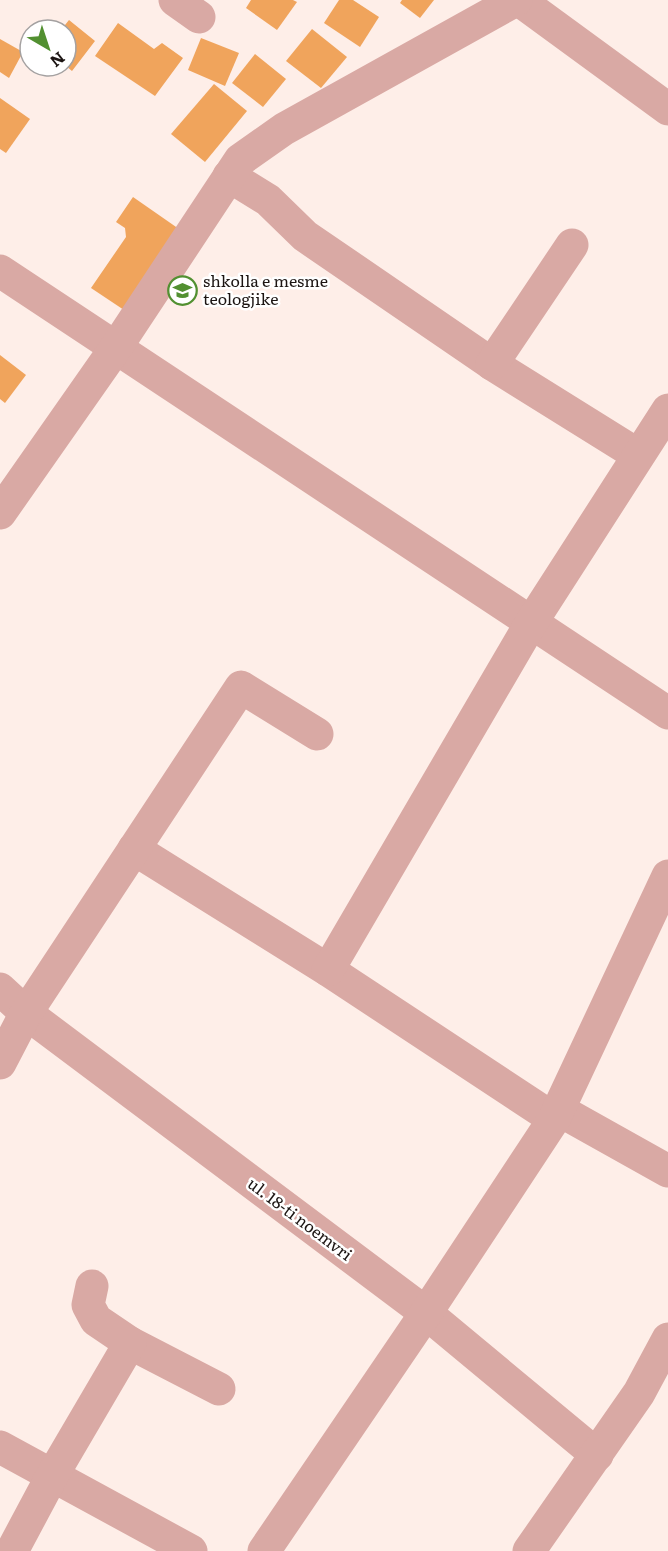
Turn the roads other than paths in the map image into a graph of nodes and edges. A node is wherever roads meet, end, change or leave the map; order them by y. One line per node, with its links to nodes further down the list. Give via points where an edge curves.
1 (517, 0): 2 (street); 3 (street, via 284,129 240,160)
2 (668, 110)
3 (230, 176): 6 (street); 7 (street, via 268,200 305,236)
4 (572, 245): 7 (street)
5 (0, 271): 6 (street)
6 (117, 346): 10 (street); 11 (street)
7 (492, 364): 9 (street)
8 (668, 410): 9 (street)
9 (638, 455): 11 (street)
10 (0, 513)
11 (531, 623): 12 (street); 16 (street)
12 (668, 713)
13 (317, 734): 14 (street, via 241,687)
14 (134, 849): 16 (street); 18 (street)
15 (668, 876): 20 (street)
16 (328, 970): 20 (street)
17 (0, 989): 18 (street, ul. 18-ti noemvri)
18 (26, 1013): 19 (street); 23 (street, ul. 18-ti noemvri)
19 (0, 1063)
20 (557, 1115): 21 (street); 23 (street)
21 (668, 1171)
22 (92, 1286): 25 (street, via 88,1305 96,1320)
23 (426, 1313): 28 (street, ul. 18-ti noemvri); 33 (street)
24 (668, 1339): 28 (street, via 639,1394)
25 (130, 1342): 26 (street); 29 (street)
26 (219, 1389)
27 (0, 1447): 29 (street)
28 (597, 1455): 30 (street)
29 (52, 1476): 31 (street); 32 (street)
30 (539, 1547)
31 (12, 1551)
32 (191, 1551)
33 (264, 1551)

